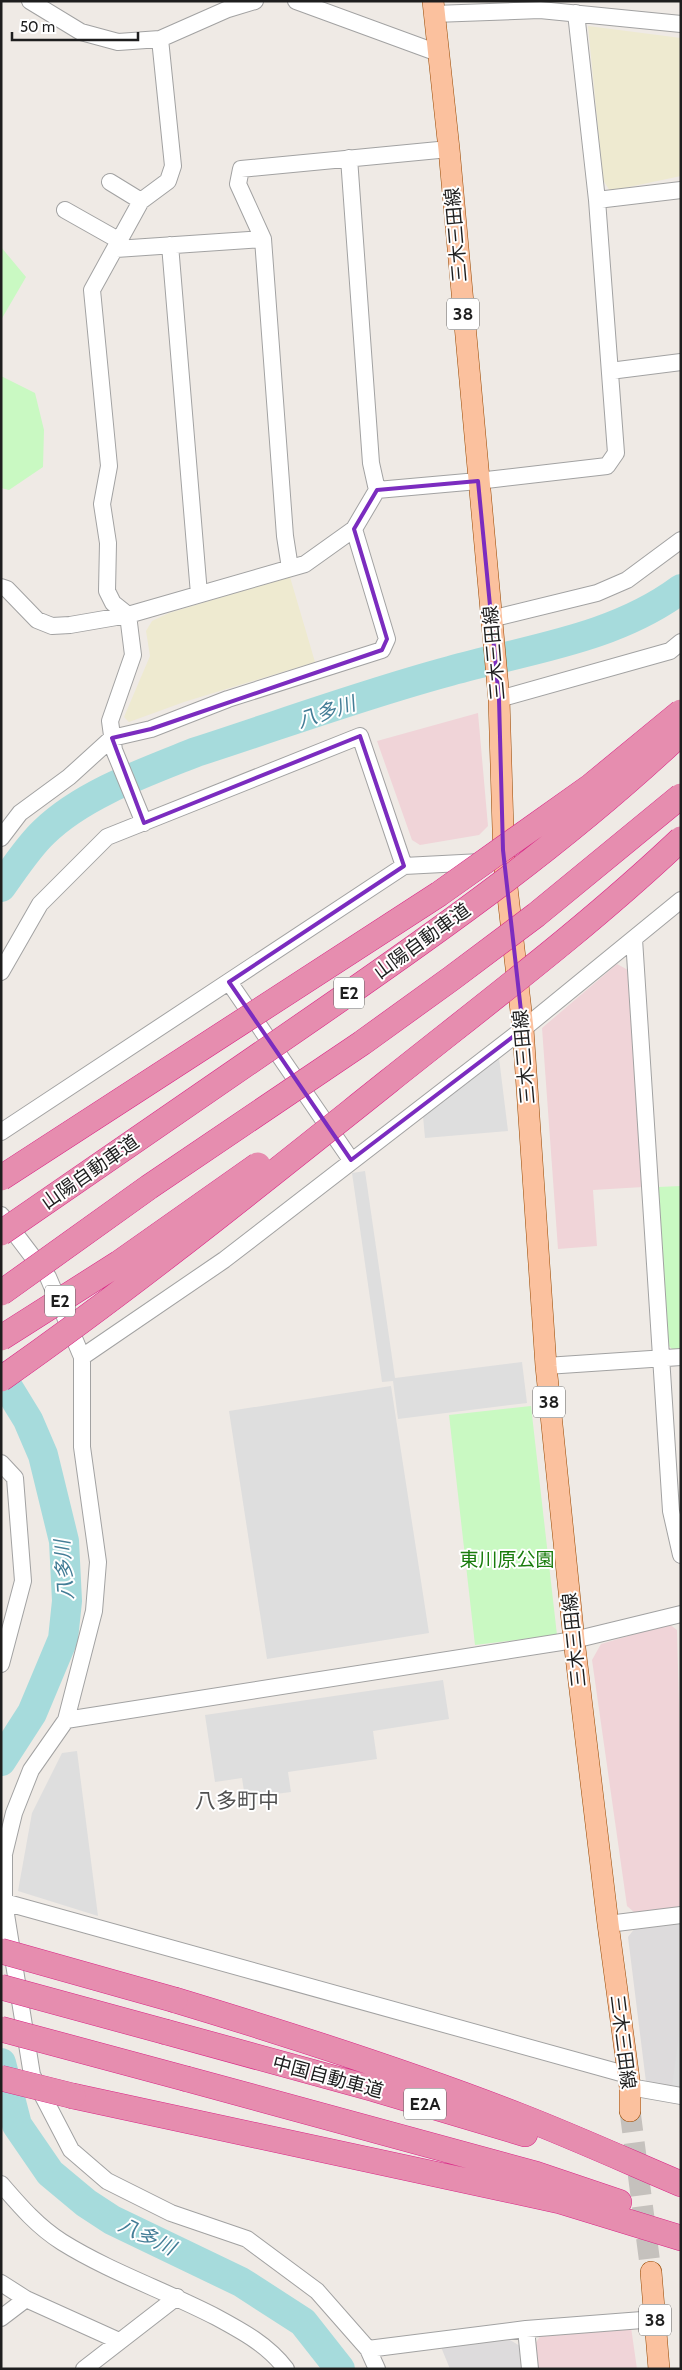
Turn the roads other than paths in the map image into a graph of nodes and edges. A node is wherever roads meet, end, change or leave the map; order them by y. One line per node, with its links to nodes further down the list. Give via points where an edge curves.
1 (30, 1): 7 (street, via 81,32 118,42)
2 (255, 1): 7 (street)
3 (296, 1): 8 (street)
4 (433, 8): 5 (street); 8 (main road, 三木三田線 / 38)
5 (576, 13): 6 (street); 13 (street)
6 (681, 24)
7 (160, 38): 14 (street, via 173,166 168,181)
8 (438, 53): 9 (main road, 三木三田線 / 38)
9 (449, 149): 10 (street); 21 (main road, 三木三田線 / 38)
10 (349, 158): 16 (street, via 240,169 238,184); 22 (street, via 371,463)
11 (110, 182): 14 (street)
12 (681, 190): 13 (street)
13 (597, 200): 20 (street)
14 (141, 201): 17 (street)
15 (65, 210): 17 (street)
16 (263, 239): 18 (street); 25 (street)
17 (119, 245): 18 (street); 28 (street, via 92,290 108,466 102,504 108,543 107,591 113,603)
18 (170, 245): 27 (street)
19 (681, 362): 20 (street)
20 (610, 370): 21 (street, via 616,453 607,466)
21 (478, 481): 22 (street); 29 (main road, 三木三田線 / 38)
22 (377, 490): 23 (street)
23 (354, 529): 25 (street, via 305,564); 34 (street, via 387,639 382,650 228,699)
24 (681, 540): 29 (street, via 627,580 597,593)
25 (290, 568): 27 (street)
26 (1, 586): 28 (street, via 37,620 52,626)
27 (199, 594): 28 (street)
28 (128, 615): 34 (street, via 133,655 110,721)
29 (491, 623): 31 (main road, 三木三田線 / 38)
30 (681, 642): 31 (street, via 670,651)
31 (498, 695): 39 (main road, 三木三田線 / 38)
32 (681, 712): 49 (highway, bridge, via 591,786 438,894)
33 (681, 733): 51 (highway, 山陽自動車道 / E2, bridge, via 589,813 447,923)
34 (113, 744): 36 (street); 37 (street, via 20,813)
35 (681, 796): 52 (highway, E2, bridge, via 536,915 452,978)
36 (141, 817): 40 (street, via 360,736); 43 (street, via 107,837 40,904)
37 (1, 838)
38 (681, 839): 45 (highway, E2, bridge, via 634,884)
39 (504, 861): 40 (street); 46 (main road, 三木三田線 / 38)
40 (404, 866): 44 (street)
41 (681, 900): 42 (street)
42 (634, 939): 46 (street); 56 (street)
43 (1, 972)
44 (229, 982): 47 (street); 48 (street)
45 (471, 1016): 53 (highway, E2, bridge, via 119,1263); 58 (highway, bridge, via 132,1285)
46 (523, 1029): 48 (street); 57 (main road, 三木三田線 / 38)
47 (1, 1132)
48 (351, 1160): 54 (street, via 224,1260)
49 (1, 1178)
50 (1, 1215): 54 (street, via 48,1277)
51 (1, 1233)
52 (1, 1293)
53 (1, 1338)
54 (82, 1357): 64 (street, via 82,1446 98,1562 94,1611)
55 (681, 1357): 56 (street)
56 (662, 1358): 57 (street); 60 (street, via 670,1511)
57 (546, 1366): 62 (main road, 三木三田線 / 38)
58 (1, 1379)
59 (1, 1463): 63 (street, via 15,1478 23,1581)
60 (681, 1555)
61 (681, 1614): 62 (street)
62 (574, 1640): 64 (street); 67 (main road, 三木三田線 / 38)
63 (1, 1664)
64 (66, 1720): 65 (street, via 31,1770 14,1813 4,1854)
65 (4, 1902): 71 (street); 73 (street)
66 (681, 1915): 67 (street)
67 (608, 1924): 73 (main road, 三木三田線 / 38)
68 (1, 1950): 78 (highway, bridge, via 278,2031 447,2089 521,2116)
69 (1, 1987): 78 (highway, 中国自動車道 / E2A, bridge, via 392,2094)
70 (1, 2029): 79 (highway, 中国自動車道 / E2A, bridge, via 536,2174)
71 (32, 2075): 74 (street, bridge); 89 (street, via 72,2150 107,2181 171,2213 247,2239 317,2291)
72 (1, 2078): 80 (highway, bridge, via 560,2201)
73 (629, 2081): 75 (street); 76 (main road, 三木三田線 / 38)
74 (1, 2087)
75 (681, 2096)
76 (630, 2111)
77 (1, 2184): 83 (street, via 27,2214 61,2241 110,2268)
78 (681, 2184)
79 (681, 2223)
80 (681, 2238)
81 (651, 2272): 86 (main road, 38)
82 (1, 2283): 84 (street)
83 (176, 2297): 88 (street); 91 (street, via 247,2334)
84 (26, 2299): 85 (street); 88 (street)
85 (1, 2318)
86 (654, 2319): 87 (street); 94 (main road, 38)
87 (526, 2329): 89 (street); 93 (street)
88 (119, 2341): 90 (street)
89 (368, 2349): 92 (street)
90 (84, 2369)
91 (286, 2369)
92 (377, 2369)
93 (530, 2369)
94 (659, 2369)

